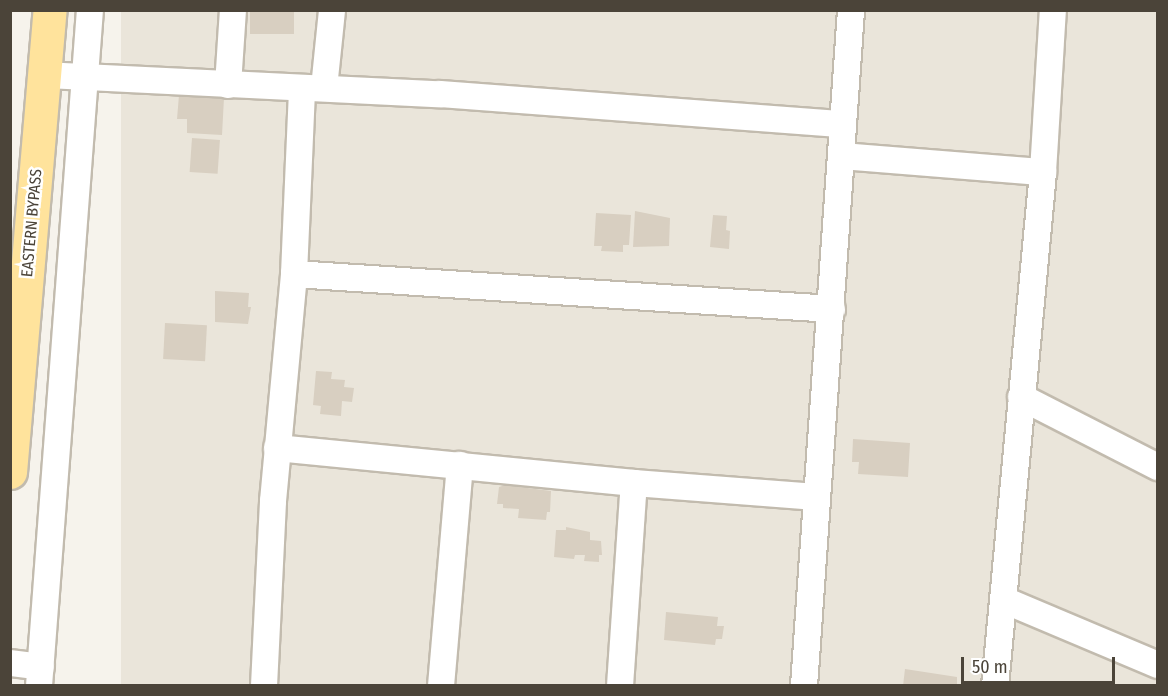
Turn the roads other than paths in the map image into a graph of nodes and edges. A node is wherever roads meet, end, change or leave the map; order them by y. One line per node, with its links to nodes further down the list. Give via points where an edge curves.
1 (50, 10): 7 (main road, EASTERN BYPASS)
2 (90, 10): 8 (street)
3 (233, 10): 9 (street)
4 (332, 10): 10 (street)
5 (851, 10): 11 (street)
6 (1053, 10): 13 (street)
7 (45, 75): 8 (street); 20 (main road, EASTERN BYPASS)
8 (86, 78): 9 (street); 26 (street)
9 (228, 85): 10 (street)
10 (313, 88): 11 (street); 14 (street)
11 (843, 124): 12 (street)
12 (842, 156): 13 (street); 15 (street)
13 (1042, 172): 16 (street)
14 (294, 274): 15 (street); 17 (street)
15 (832, 309): 22 (street)
16 (1021, 398): 19 (street); 23 (street)
17 (277, 448): 18 (street); 27 (street)
18 (460, 465): 21 (street); 28 (street)
19 (1158, 467)
20 (10, 472)
21 (634, 483): 22 (street); 29 (street)
22 (816, 497): 30 (street)
23 (1004, 600): 25 (street); 31 (street)
24 (10, 663): 26 (street)
25 (1158, 665)
26 (40, 676)
27 (264, 686)
28 (441, 686)
29 (620, 686)
30 (804, 686)
31 (995, 686)

